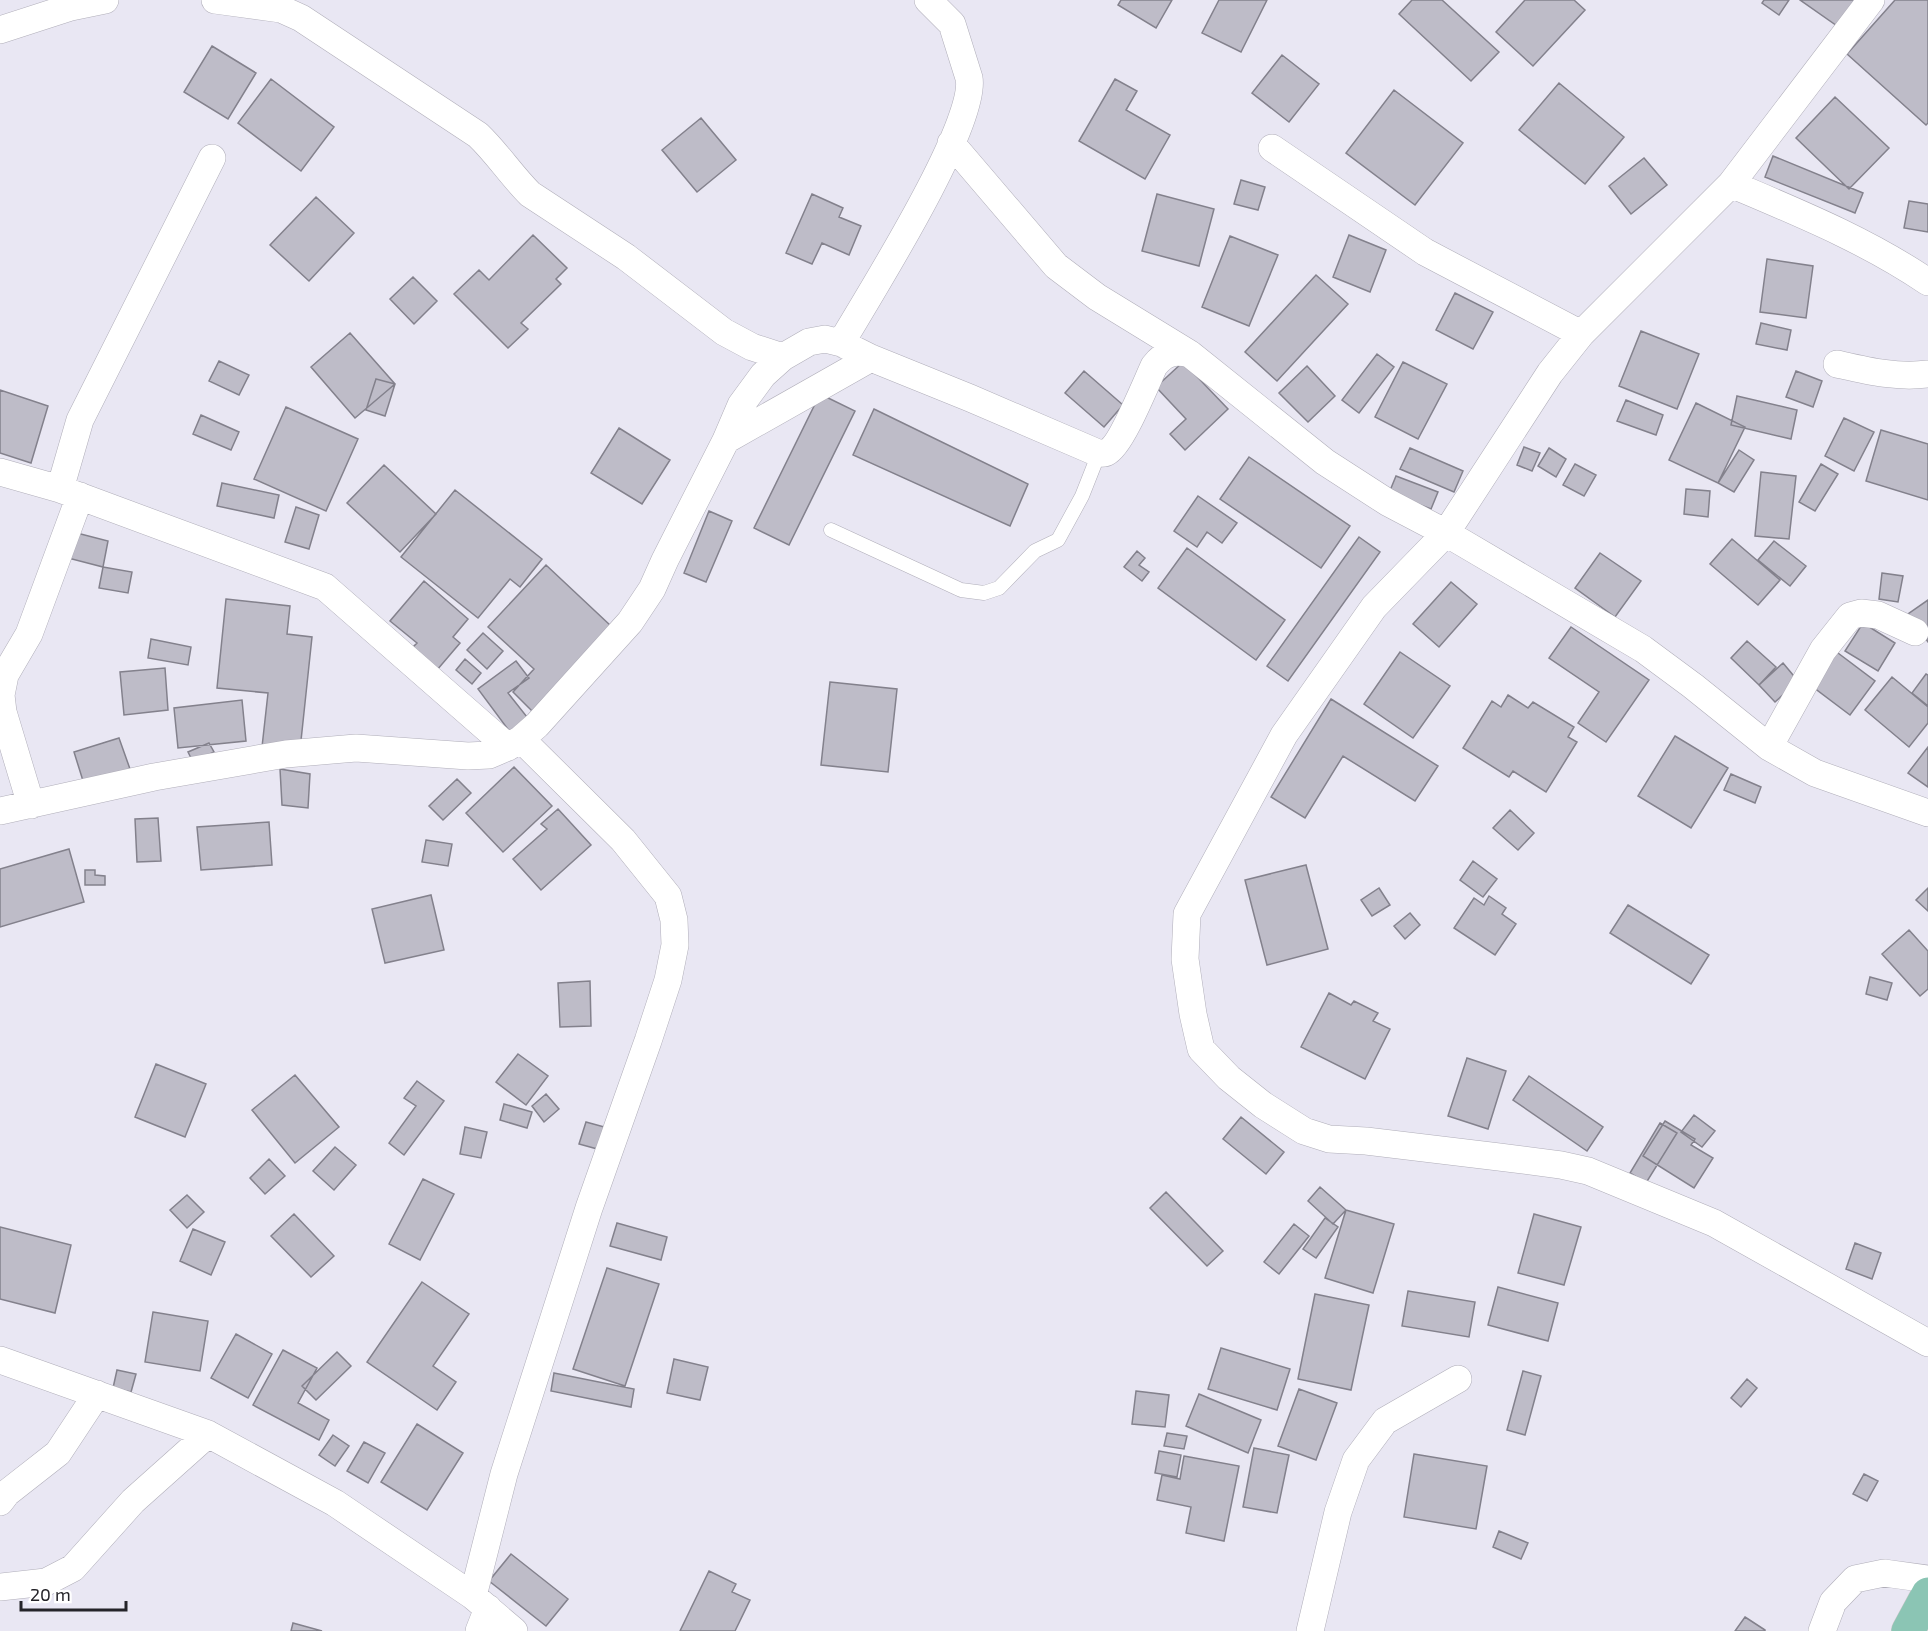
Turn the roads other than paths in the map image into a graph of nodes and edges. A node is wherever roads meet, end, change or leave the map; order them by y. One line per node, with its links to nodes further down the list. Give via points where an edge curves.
1 (105, 0): 5 (street)
2 (215, 0): 14 (street, via 281,9 301,18 478,135 530,194 626,257 724,332)
3 (928, 0): 6 (street, via 952,24 971,87)
4 (1870, 0): 9 (street)
5 (0, 30)
6 (951, 143): 12 (street, via 916,214); 13 (street, via 1056,266 1097,297)
7 (1272, 148): 11 (street, via 1425,252)
8 (212, 158): 21 (street, via 80,420)
9 (1731, 184): 10 (street, via 1851,237); 11 (street)
10 (1928, 282)
11 (1581, 334): 23 (street, via 1550,373)
12 (841, 343): 14 (street, via 825,339 809,342); 15 (street)
13 (1190, 354): 19 (street, via 1172,352 1159,360 1125,429 1107,453); 23 (street, via 1325,462 1387,502)
14 (783, 357): 18 (street, via 741,405)
15 (871, 358): 18 (street); 19 (street)
16 (1837, 364): 17 (street, via 1887,375)
17 (1928, 374)
18 (726, 440): 25 (street, via 652,589 630,622 537,725)
19 (1100, 453): 22 (lane, via 1058,540 1035,551 999,588 984,593 961,590)
20 (0, 472): 21 (street)
21 (70, 492): 25 (street, via 325,587); 27 (street, via 29,634 4,675 1,695)
22 (831, 530)
23 (1446, 532): 26 (street, via 1643,649); 30 (street, via 1374,607 1284,735 1186,914 1185,959 1201,1049 1228,1078 1263,1105 1315,1136 1588,1171 1714,1223)
24 (1915, 632): 26 (street, via 1878,615 1850,616 1823,650)
25 (515, 743): 27 (street, via 489,755 356,748 286,754 154,777); 38 (street, via 623,840 668,896 675,945 668,980 589,1208 504,1474)
26 (1769, 747): 29 (street, via 1815,773)
27 (31, 805): 28 (street)
28 (0, 811)
29 (1928, 813)
30 (1928, 1342)
31 (0, 1359): 33 (street)
32 (1458, 1378): 39 (street, via 1385,1421 1356,1460 1338,1512)
33 (98, 1394): 34 (street); 35 (street, via 58,1453)
34 (207, 1434): 36 (street, via 133,1502 73,1568 46,1582); 38 (street, via 335,1503)
35 (0, 1502)
36 (0, 1587)
37 (1923, 1603): 41 (street, via 1884,1573 1855,1579 1833,1602)
38 (480, 1611): 40 (street)
39 (1314, 1630)
40 (514, 1631)
41 (1822, 1631)

